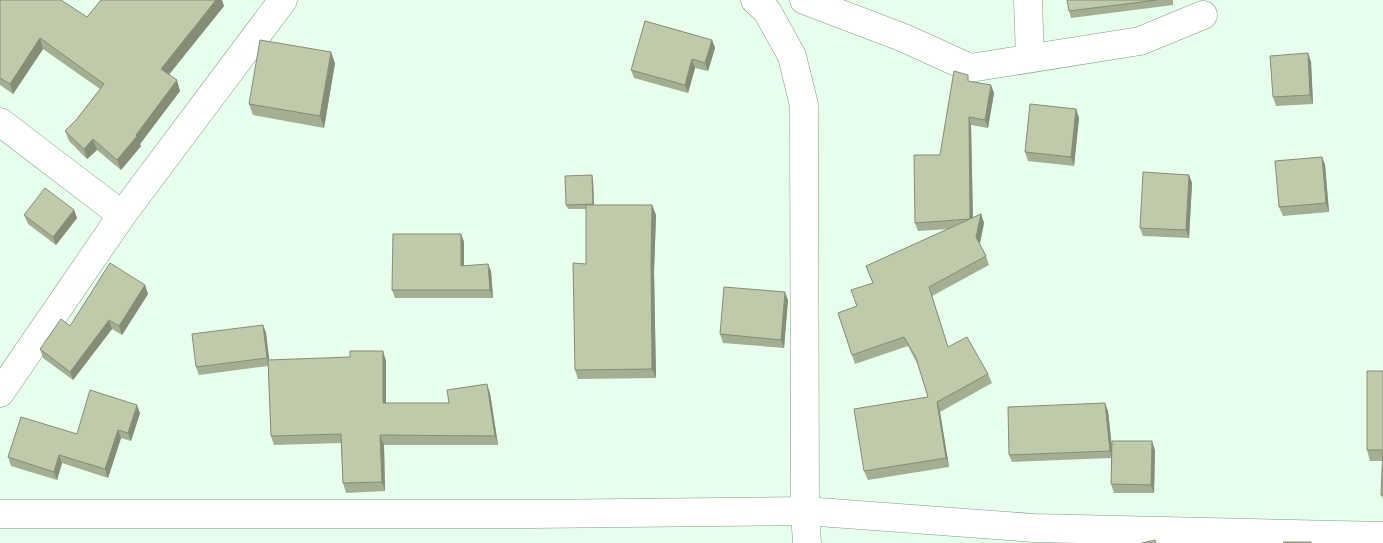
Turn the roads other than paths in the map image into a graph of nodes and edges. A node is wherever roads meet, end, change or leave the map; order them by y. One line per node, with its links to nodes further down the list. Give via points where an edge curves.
1 (283, 0): 8 (street)
2 (755, 0): 10 (street, via 767,11 792,56 804,104)
3 (804, 0): 6 (street, via 904,38 970,68)
4 (1028, 0): 6 (street)
5 (1203, 16): 6 (street, via 1140,42)
6 (1030, 58)
7 (0, 122): 8 (street)
8 (122, 215): 9 (street)
9 (0, 393)
10 (805, 511): 11 (street); 12 (street); 14 (street)
11 (0, 514)
12 (1038, 536): 13 (street)
13 (1383, 536)
14 (807, 543)

